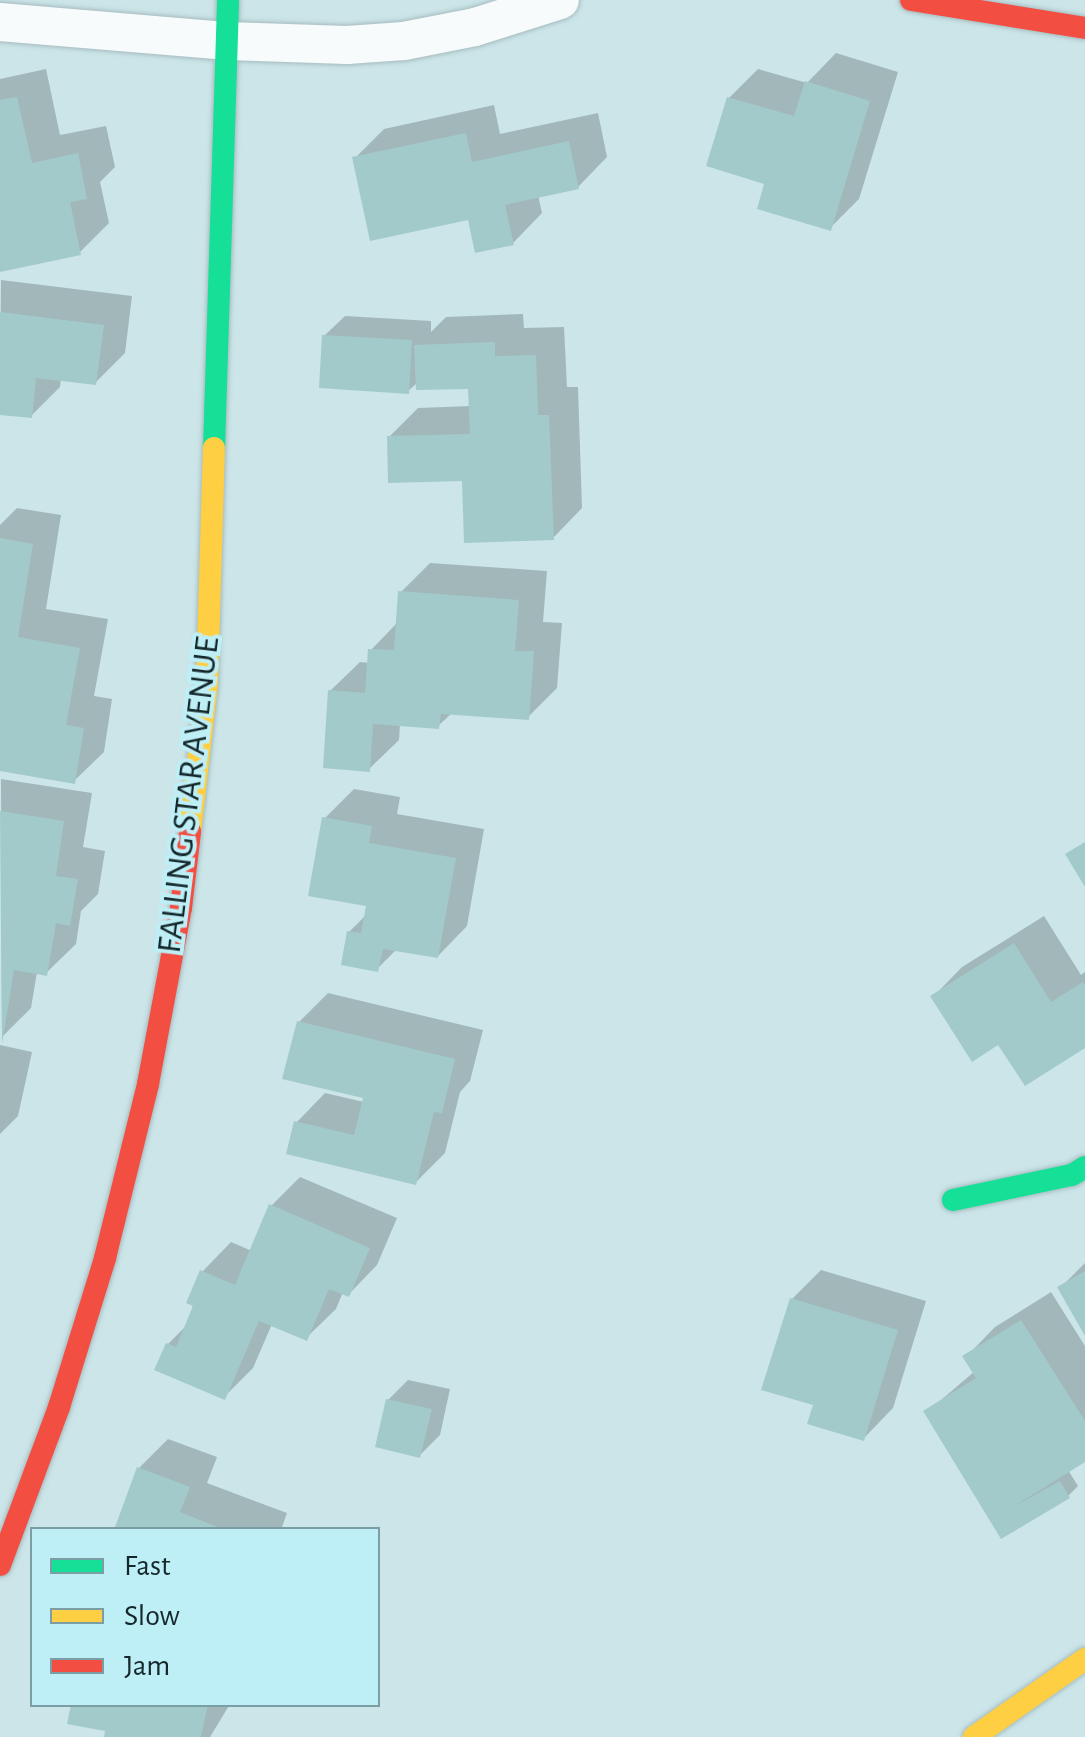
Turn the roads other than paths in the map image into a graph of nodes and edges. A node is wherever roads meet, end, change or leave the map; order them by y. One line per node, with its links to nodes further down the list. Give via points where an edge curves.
1 (228, 0): 6 (street, FALLING STAR AVENUE)
2 (560, 0): 6 (street, via 404,41)
3 (911, 0): 5 (street)
4 (0, 22): 6 (street)
5 (1085, 28)
6 (228, 41): 9 (street, FALLING STAR AVENUE, via 207,682 180,908 148,1084 104,1258 59,1407)
7 (1085, 1167): 8 (street)
8 (953, 1200)
9 (0, 1565)
10 (1085, 1658): 11 (street)
11 (974, 1737)

